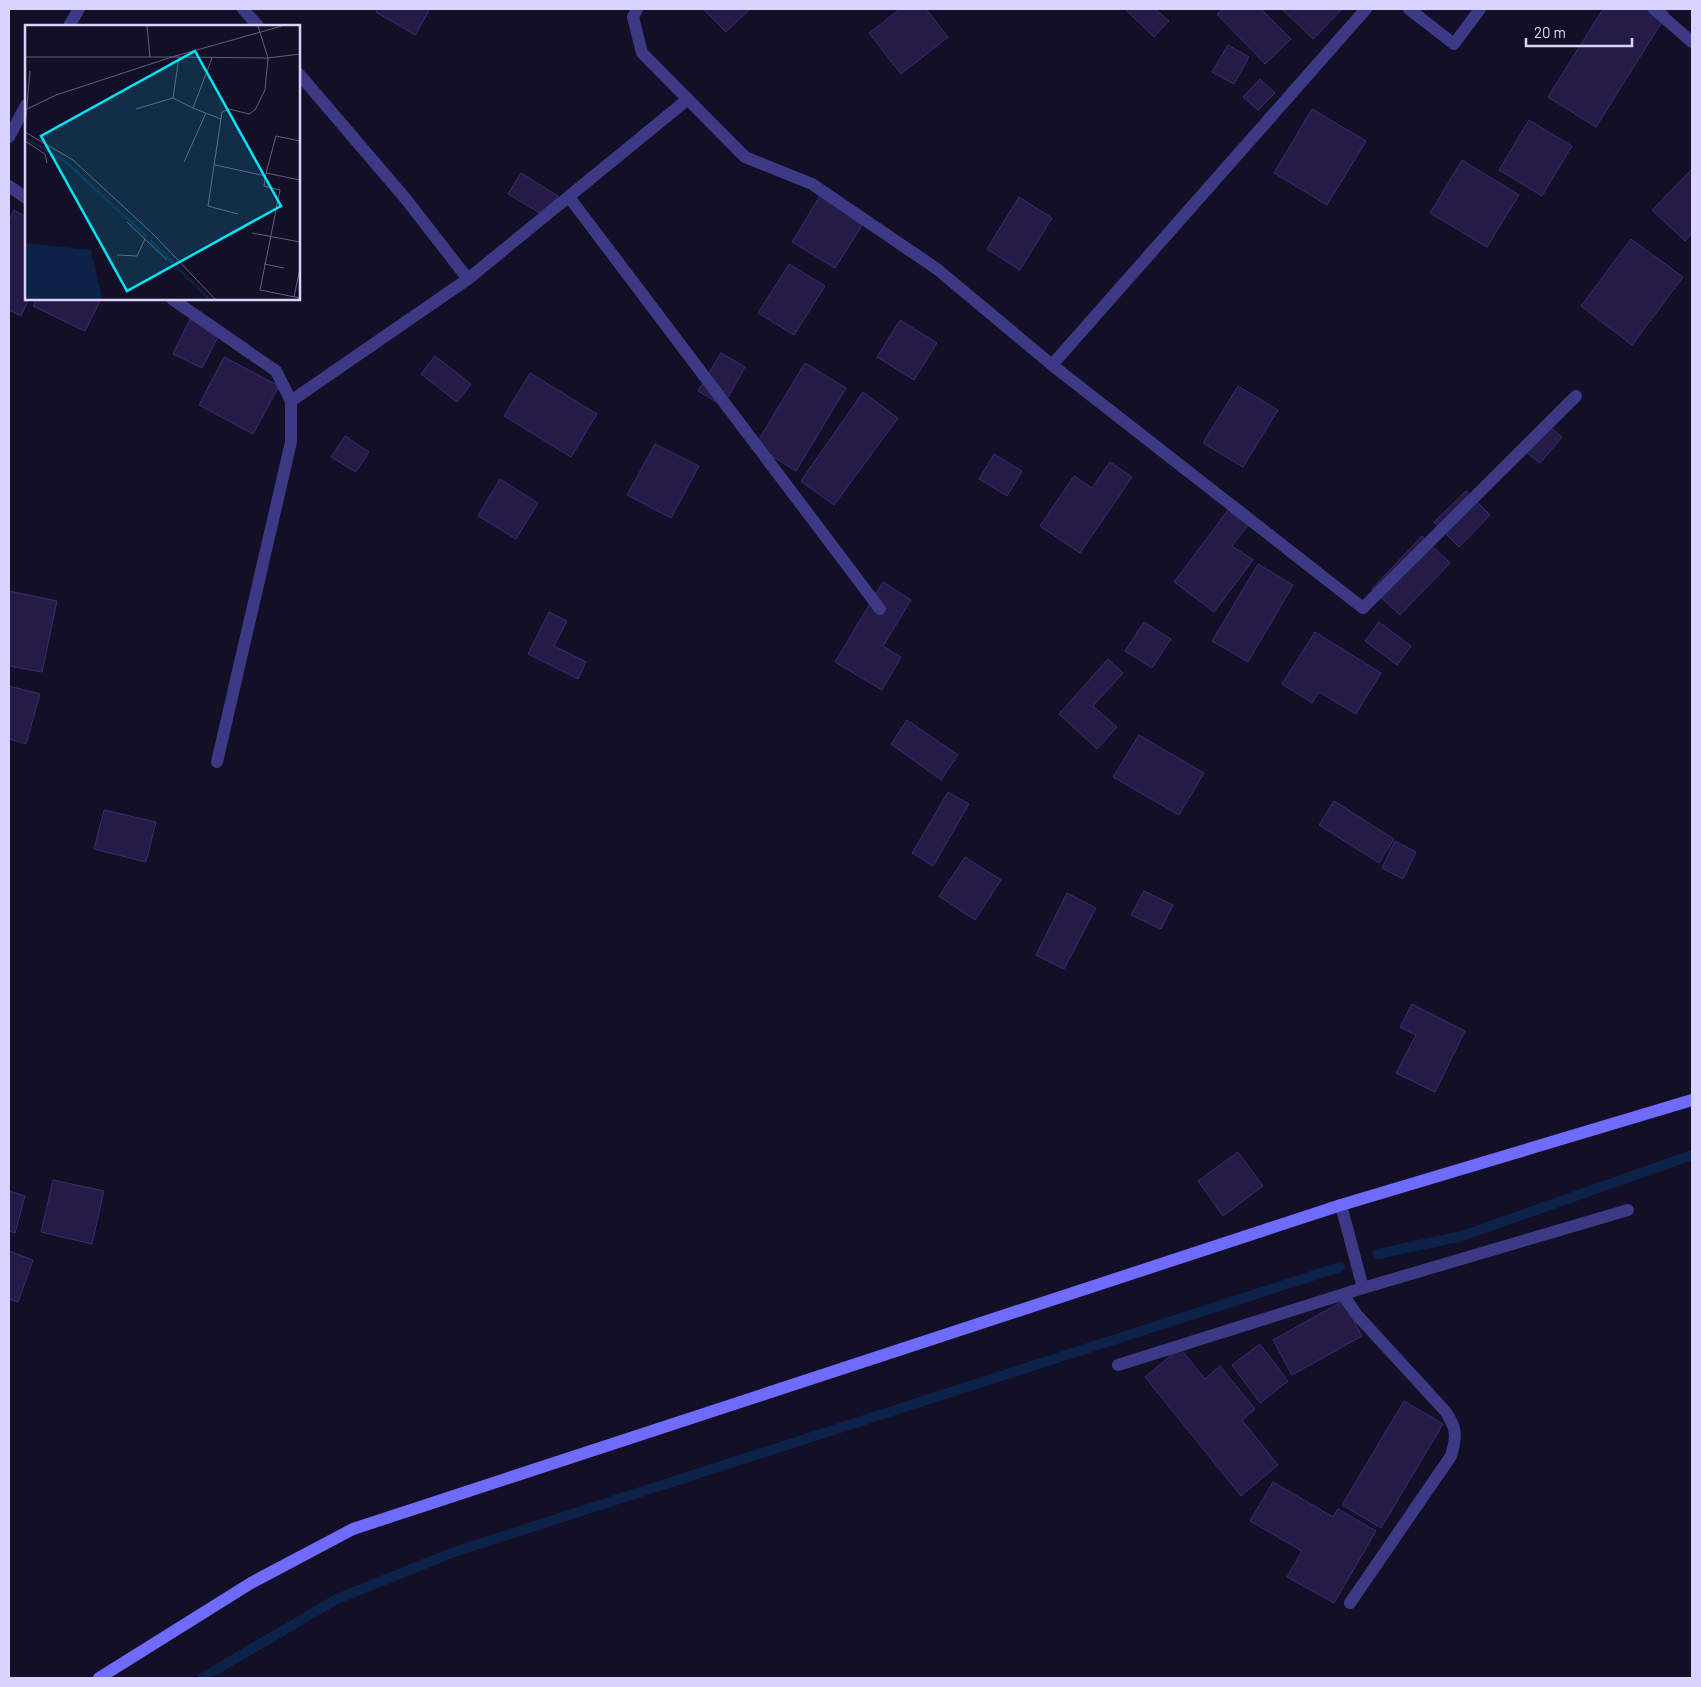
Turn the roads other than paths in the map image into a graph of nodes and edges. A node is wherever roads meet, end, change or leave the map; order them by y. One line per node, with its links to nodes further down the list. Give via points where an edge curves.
1 (79, 9): 8 (street)
2 (243, 9): 9 (street)
3 (637, 9): 12 (street, via 633,17 642,53)
4 (1366, 9): 20 (street)
5 (1409, 9): 6 (street, via 1454,44)
6 (1480, 9)
7 (1654, 9): 10 (street)
8 (70, 25)
9 (257, 25)
10 (1692, 42)
11 (300, 75): 18 (street, via 405,198)
12 (688, 99): 17 (street); 20 (street, via 745,157 812,184 937,269)
13 (25, 107): 14 (street)
14 (9, 137)
15 (9, 186): 16 (street)
16 (25, 197)
17 (569, 197): 18 (street); 23 (street)
18 (468, 279): 22 (street)
19 (173, 300): 22 (street, via 276,371)
20 (1052, 364): 21 (street, via 1363,608)
21 (1576, 396)
22 (291, 401): 24 (street, via 291,442)
23 (880, 609)
24 (217, 762)
25 (1692, 1100): 26 (street)
26 (1341, 1205): 28 (street); 32 (street, via 353,1529 251,1584)
27 (1628, 1210): 28 (street)
28 (1363, 1288): 29 (street)
29 (1343, 1295): 30 (street); 31 (street, via 1357,1315 1446,1412 1455,1426 1456,1440 1451,1456)
30 (1118, 1365)
31 (1350, 1603)
32 (99, 1678)

